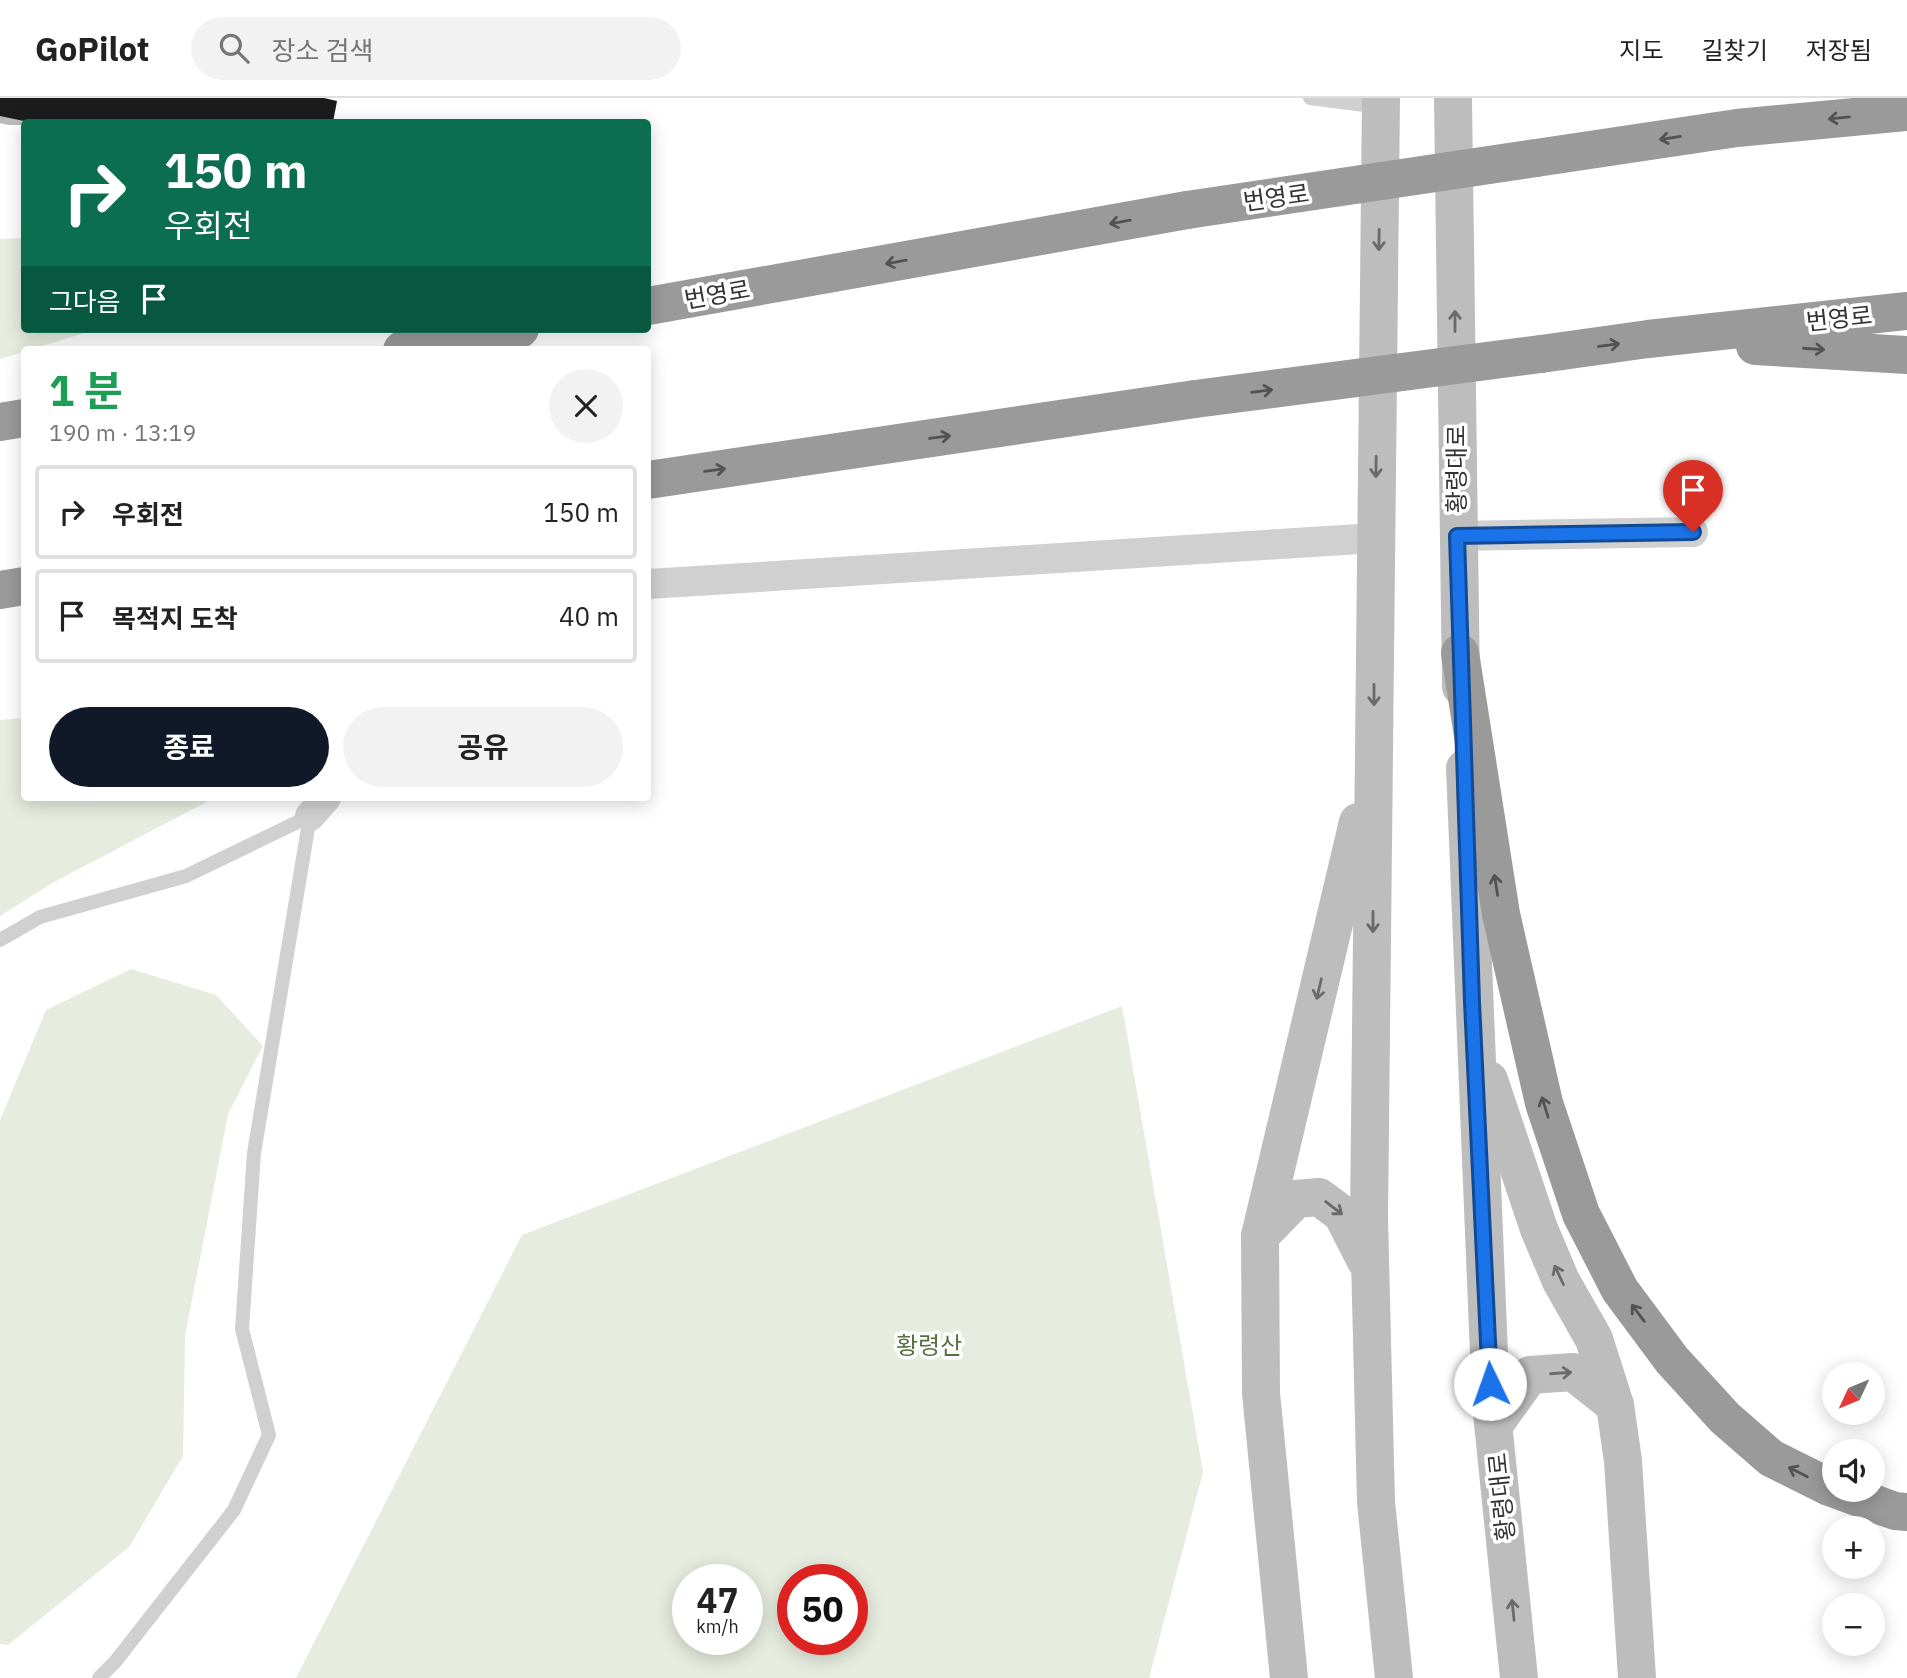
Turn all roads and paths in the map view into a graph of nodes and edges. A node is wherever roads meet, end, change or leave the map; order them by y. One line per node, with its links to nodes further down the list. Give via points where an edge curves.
1 (1310, 98): 3 (lane)
2 (1453, 98): 15 (main road, 황령대로, one-way to 2)
3 (1381, 103): 16 (main road, one-way to 16)
4 (1907, 111): 5 (highway, 번영로, one-way to 5, bridge, via 1737,128 1187,210)
5 (651, 305)
6 (1907, 311): 8 (highway, 번영로)
7 (498, 333): 9 (highway)
8 (1648, 339): 10 (highway, one-way to 10); 13 (highway, 번영로, one-way to 8, bridge, via 1195,399)
9 (424, 346)
10 (1907, 355)
11 (21, 418): 12 (highway)
12 (0, 422)
13 (651, 480)
14 (1693, 532): 15 (street)
15 (1457, 536): 20 (main road, 황령대로)
16 (1375, 538): 17 (street); 21 (main road, one-way to 21)
17 (651, 584)
18 (21, 586): 19 (highway)
19 (0, 590)
20 (1460, 653): 24 (main road, 황령대로); 29 (highway, one-way to 20, via 1829,1488 1770,1458 1690,1379 1620,1290 1581,1214 1544,1103 1501,914)
21 (1374, 755): 25 (main road, one-way to 25); 26 (main road, one-way to 26)
22 (318, 807): 23 (lane, via 186,876 40,916); 30 (lane, via 254,1153 242,1329 269,1435 234,1510)
23 (0, 940)
24 (1472, 1002): 27 (main road, one-way to 24, via 1594,1339 1561,1281 1535,1216 1486,1071); 28 (main road, 황령대로)
25 (1260, 1236): 26 (main road, one-way to 26, via 1296,1199 1319,1197 1342,1214); 31 (main road, via 1261,1393)
26 (1370, 1267): 32 (main road, via 1376,1502)
27 (1615, 1405): 28 (main road, one-way to 27, via 1530,1375 1573,1372); 34 (main road)
28 (1494, 1425): 33 (main road, 황령대로, one-way to 28)
29 (1907, 1512)
30 (99, 1678)
31 (1289, 1678)
32 (1394, 1678)
33 (1519, 1678)
34 (1637, 1678)

